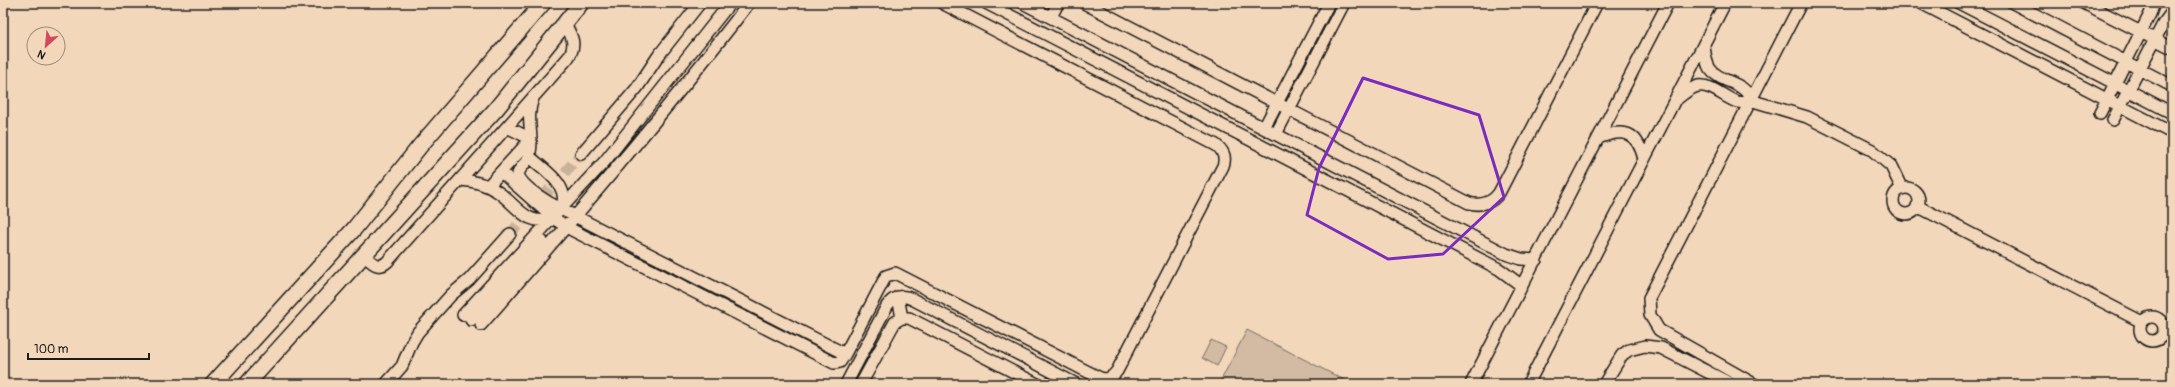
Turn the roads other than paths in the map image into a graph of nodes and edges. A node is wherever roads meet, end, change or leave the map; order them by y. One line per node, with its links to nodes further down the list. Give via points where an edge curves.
1 (543, 3): 82 (main road, via 420,146 354,229)
2 (581, 3): 25 (main road)
3 (700, 3): 55 (street, via 637,88)
4 (730, 3): 60 (street, via 612,153)
5 (749, 3): 63 (street)
6 (942, 3): 80 (street, via 1216,146 1222,151 1224,162 1117,371 1110,378 1098,377 895,273 886,276)
7 (986, 3): 38 (street)
8 (1023, 3): 22 (street)
9 (1058, 3): 24 (street)
10 (1084, 3): 43 (street)
11 (1329, 3): 43 (street)
12 (1344, 3): 45 (street)
13 (1597, 3): 45 (street, via 1499,193 1486,203 1469,203)
14 (1668, 3): 53 (street)
15 (1725, 3): 28 (street)
16 (1801, 3): 41 (street)
17 (1921, 3): 42 (street)
18 (1959, 3): 34 (street)
19 (2012, 3): 30 (street)
20 (2084, 3): 26 (street)
21 (2153, 5): 23 (street); 26 (street)
22 (1042, 7): 24 (street)
23 (2170, 14): 27 (street)
24 (1051, 17): 33 (street)
25 (565, 24): 39 (street, via 573,40 571,55); 71 (main road, via 496,109)
26 (2141, 33): 27 (street); 30 (street)
27 (2155, 40): 29 (street); 31 (street)
28 (1704, 45): 32 (street, via 1710,68); 40 (street)
29 (2172, 48)
30 (2126, 62): 31 (street); 34 (street)
31 (2140, 69): 35 (street); 37 (street)
32 (1724, 79): 36 (street, via 1722,88); 41 (street, via 1745,90)
33 (1171, 80): 38 (street); 50 (street)
34 (2115, 84): 37 (street); 42 (street)
35 (2172, 86)
36 (1718, 91): 40 (street, via 1700,86 1692,88); 41 (street, via 1740,103)
37 (2128, 91): 44 (street); 47 (street)
38 (1164, 95): 66 (street)
39 (533, 98): 49 (street); 54 (street, via 528,120)
40 (1675, 100): 56 (street)
41 (1750, 100): 61 (street, via 1807,117 1872,150 1891,166); 92 (street, via 1652,290 1648,307 1653,324 1659,330)
42 (2107, 100): 44 (street); 46 (street)
43 (1277, 103): 45 (street); 50 (street)
44 (2120, 107): 48 (street); 51 (street)
45 (1289, 109): 52 (street)
46 (2100, 113)
47 (2172, 113)
48 (2113, 120)
49 (507, 127): 54 (street); 59 (street)
50 (1264, 128): 52 (street)
51 (2172, 133)
52 (1276, 134): 62 (street)
53 (1598, 138): 56 (street, via 1613,132 1630,135 1639,143); 72 (street)
54 (531, 139): 57 (street); 58 (street)
55 (581, 154)
56 (1644, 159): 89 (street)
57 (528, 160): 65 (street, via 562,188 564,196); 65 (street, via 518,172 519,178 535,193)
58 (494, 179): 59 (street); 68 (street); 68 (street, via 503,196 528,218 538,221)
59 (460, 180): 71 (street, via 385,264 376,266)
60 (582, 186): 63 (street); 65 (street)
61 (1902, 189): 64 (street, via 1909,189 1915,193 1918,199); 64 (street, via 1894,197 1895,208 1905,214 1912,212)
62 (1394, 195): 66 (street); 72 (street, via 1506,254)
63 (592, 197): 67 (street)
64 (1917, 206): 77 (street)
65 (561, 209): 67 (street); 68 (street)
66 (1386, 210): 73 (street, via 1506,272)
67 (574, 216): 69 (street); 80 (street)
68 (553, 218): 69 (street); 69 (street, via 472,320 555,242)
69 (566, 227): 80 (street, via 831,362 840,362)
70 (510, 234): 81 (street, via 418,332 405,362)
71 (364, 255): 83 (main road)
72 (1536, 260): 73 (street)
73 (1522, 286): 88 (street)
74 (898, 297): 75 (street); 76 (street, via 908,297); 84 (street, via 887,306)
75 (902, 318): 79 (street, via 916,320); 85 (street, via 889,329)
76 (948, 318): 79 (street); 87 (street)
77 (2142, 322): 78 (street, via 2148,317 2154,317); 78 (street, via 2140,332 2150,341 2163,336)
78 (2168, 324)
79 (940, 333): 86 (street)
80 (845, 354)
81 (392, 382)
82 (213, 384)
83 (247, 384)
84 (846, 384)
85 (861, 384)
86 (1037, 384)
87 (1076, 384)
88 (1471, 384)
89 (1528, 384)
90 (1604, 384): 91 (street, via 1622,355 1629,350 1645,346 1661,348)
91 (1731, 384)
92 (1754, 384)

